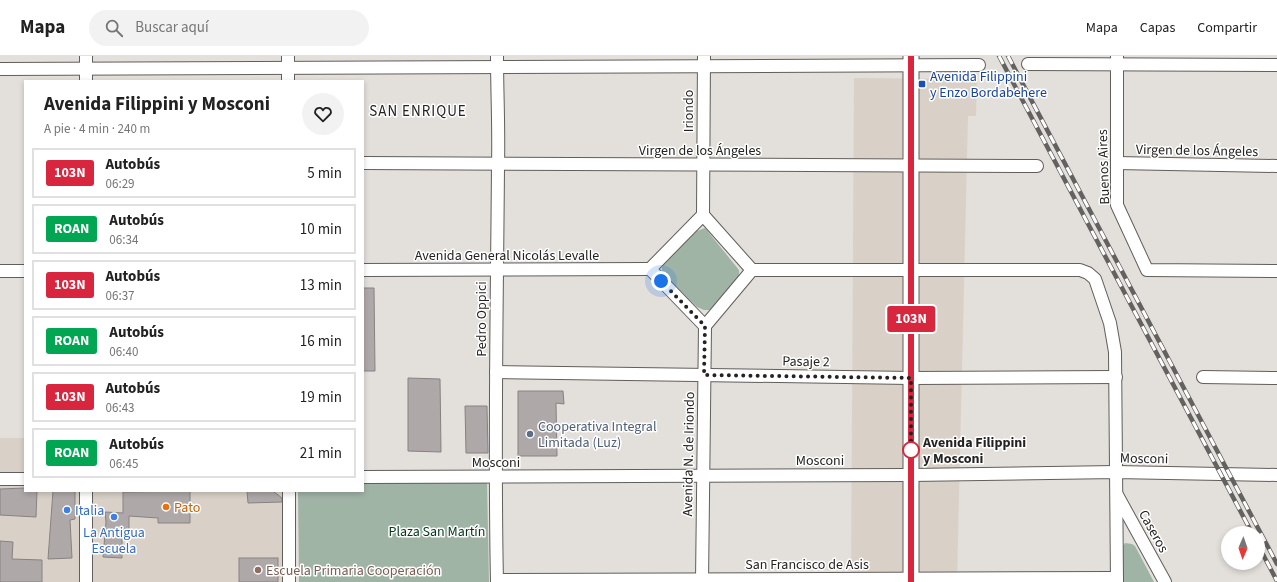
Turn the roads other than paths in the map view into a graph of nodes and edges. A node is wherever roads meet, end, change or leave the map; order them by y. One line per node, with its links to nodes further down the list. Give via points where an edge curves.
1 (86, 56): 10 (street)
2 (1117, 60): 7 (street); 9 (street); 16 (street, Buenos Aires)
3 (497, 61): 4 (street); 6 (street); 15 (street, Pedro Oppici)
4 (704, 61): 5 (street); 17 (street, Iriondo)
5 (911, 61): 8 (street); 18 (main road)
6 (288, 62): 10 (street); 13 (street)
7 (1028, 64)
8 (979, 65)
9 (1277, 65)
10 (86, 68): 11 (street); 12 (street)
11 (0, 69)
12 (86, 80)
13 (288, 80)
14 (364, 163): 15 (street, Virgen de los Ángeles)
15 (498, 163): 17 (street, Virgen de los Ángeles); 23 (street, Pedro Oppici)
16 (1117, 163): 20 (street, Virgen de los Ángeles); 29 (street, Buenos Aires, via 1117,205 1147,270)
17 (703, 165): 18 (street, Virgen de los Ángeles); 21 (street, Iriondo)
18 (911, 166): 19 (street, Virgen de los Ángeles); 28 (main road)
19 (1037, 166)
20 (1277, 166)
21 (703, 215): 24 (street); 25 (street)
22 (364, 270): 23 (street, Avenida General Nicolás Levalle)
23 (496, 270): 24 (street, Avenida General Nicolás Levalle); 31 (street, Pedro Oppici)
24 (650, 270): 30 (street)
25 (752, 270): 28 (street); 30 (street)
26 (0, 271): 27 (street)
27 (24, 271)
28 (911, 271): 33 (street, via 1080,270 1088,273 1095,279 1110,323); 35 (main road)
29 (1277, 271)
30 (705, 326): 32 (street, Avenida N. de Iriondo)
31 (496, 372): 32 (street, Pasaje 2); 42 (street, Pedro Oppici)
32 (704, 375): 35 (street, Pasaje 2); 40 (street, Avenida N. de Iriondo)
33 (1116, 377): 35 (street, Pasaje 2); 37 (street)
34 (1203, 377): 36 (street)
35 (911, 378): 38 (main road)
36 (1277, 378)
37 (1116, 472): 38 (street, Mosconi); 39 (street, Mosconi); 47 (street)
38 (911, 474): 40 (street, Mosconi); 49 (main road)
39 (1277, 475)
40 (702, 476): 42 (street, Mosconi); 48 (street, Avenida N. de Iriondo)
41 (364, 477): 42 (street, Mosconi)
42 (495, 477): 51 (street, Pedro Oppici)
43 (0, 479): 44 (street)
44 (24, 479)
45 (86, 492): 52 (street)
46 (289, 492): 53 (street)
47 (1116, 494): 50 (street); 54 (street, Caseros)
48 (702, 580): 49 (street, San Francisco de Asis); 51 (street, San Francisco de Asis)
49 (911, 580): 50 (street, San Francisco de Asis)
50 (1117, 580)
51 (497, 581)
52 (86, 582)
53 (289, 582)
54 (1165, 582)

